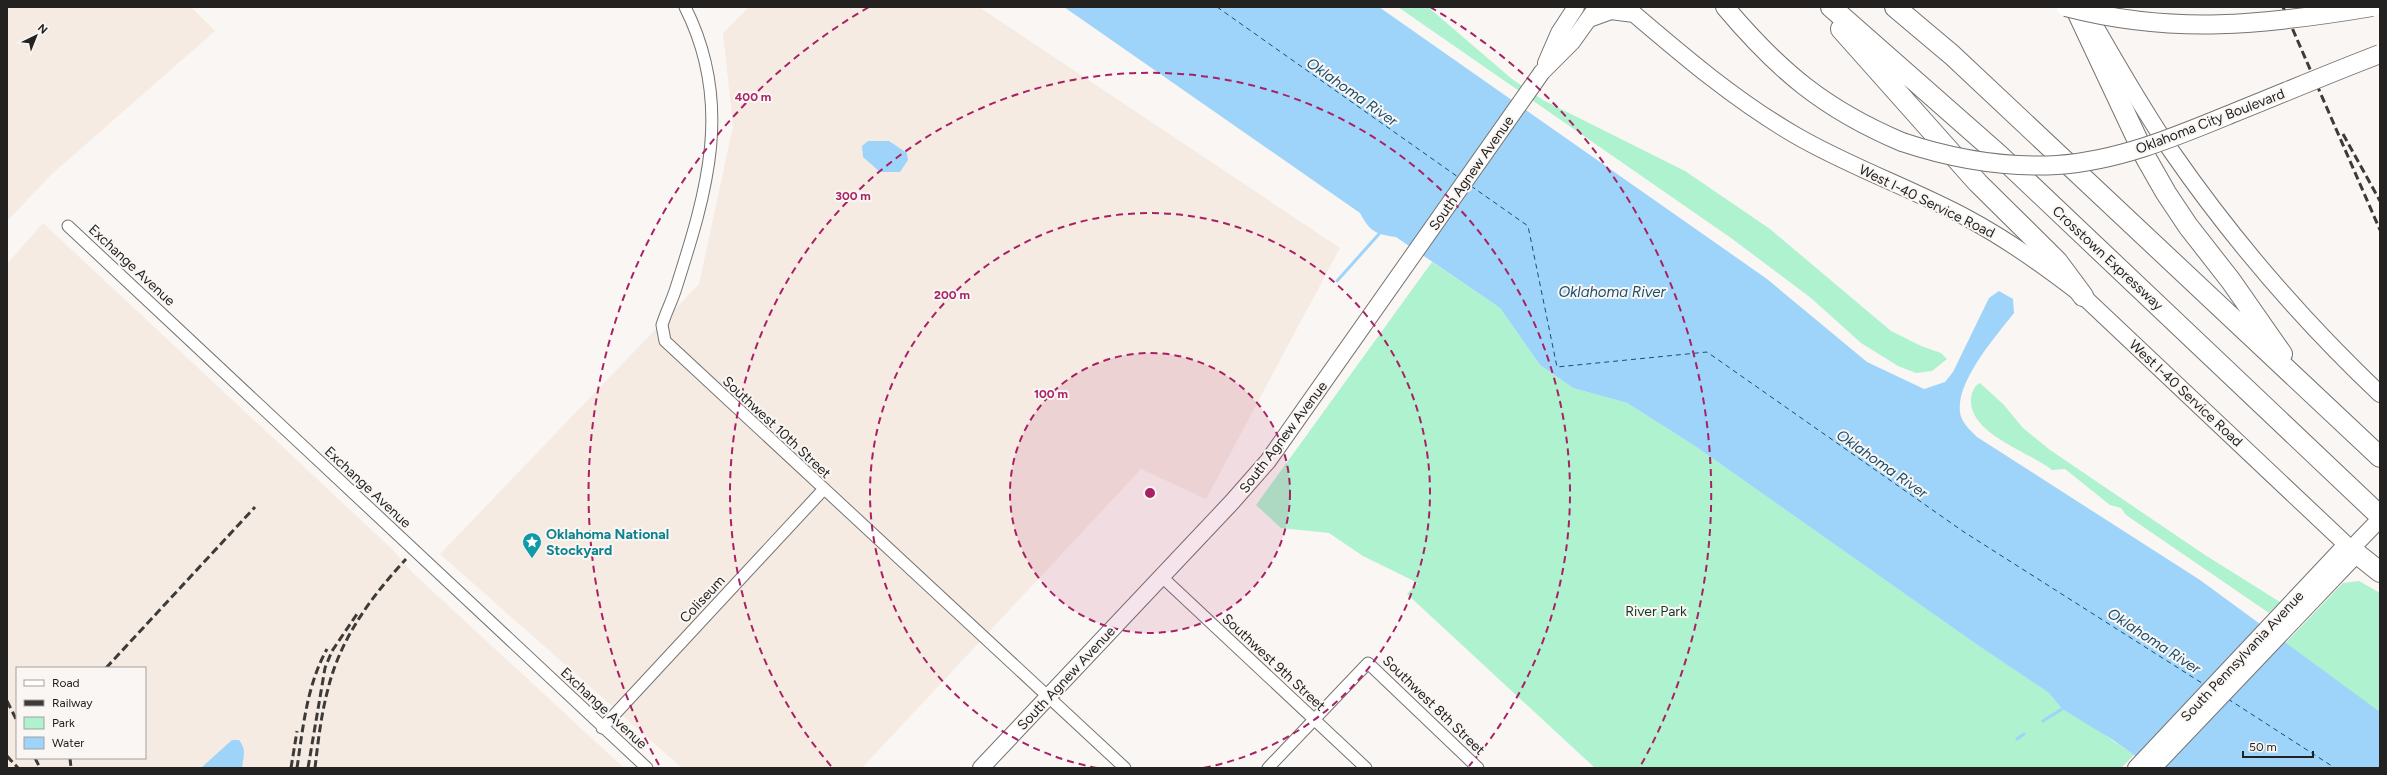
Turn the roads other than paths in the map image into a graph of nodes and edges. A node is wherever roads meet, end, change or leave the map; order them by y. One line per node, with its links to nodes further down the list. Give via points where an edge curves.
1 (685, 7): 20 (street, Southwest 10th Street, via 709,73 712,134 706,184 673,299 665,316 662,333 664,341)
2 (1576, 7): 13 (main road, South Agnew Avenue)
3 (1725, 7): 14 (main road, Oklahoma City Boulevard, bridge, via 1775,62 1817,97 1841,113 1902,142 1946,155 1988,163 2057,165 2092,160 2157,143)
4 (1821, 7): 16 (highway, via 1978,183 2057,261)
5 (1831, 7): 21 (highway, Crosstown Expressway, via 1998,154)
6 (1895, 7): 17 (highway, via 1952,55)
7 (2066, 7): 10 (main road, bridge, via 2134,20 2205,26 2285,20)
8 (2075, 7): 17 (highway, via 2146,158 2166,193)
9 (2084, 7): 18 (main road, via 2171,150 2221,220 2301,316)
10 (2372, 7)
11 (1630, 10): 12 (main road); 16 (main road, West I-40 Service Road, via 1700,69 1761,114 1831,154 1966,217 2016,246)
12 (1593, 13): 13 (main road, South Agnew Avenue)
13 (1566, 38): 25 (main road, South Agnew Avenue, via 1268,461)
14 (2380, 54)
15 (68, 226): 28 (street, Exchange Avenue)
16 (2083, 296): 22 (main road, West I-40 Service Road)
17 (2305, 386): 19 (highway)
18 (2380, 394)
19 (2380, 457)
20 (824, 490): 26 (street, Southwest 10th Street); 28 (street, Coliseum)
21 (2376, 522): 22 (main road, South Pennsylvania Avenue)
22 (2351, 549): 23 (main road, South Pennsylvania Avenue, via 2341,550); 24 (highway)
23 (2331, 571): 35 (main road, South Pennsylvania Avenue); 36 (main road, South Pennsylvania Avenue)
24 (2380, 572)
25 (1161, 576): 26 (main road, South Agnew Avenue); 27 (street, Southwest 9th Street)
26 (1048, 696): 30 (main road, South Agnew Avenue); 31 (street, Southwest 10th Street)
27 (1313, 719): 32 (street); 33 (street, Southwest 9th Street); 34 (street, Southwest 8th Street, via 1368,663)
28 (602, 728): 29 (street, Exchange Avenue)
29 (647, 768)
30 (981, 768)
31 (1125, 768)
32 (1268, 768)
33 (1366, 768)
34 (1478, 768)
35 (2136, 768)
36 (2153, 768)

